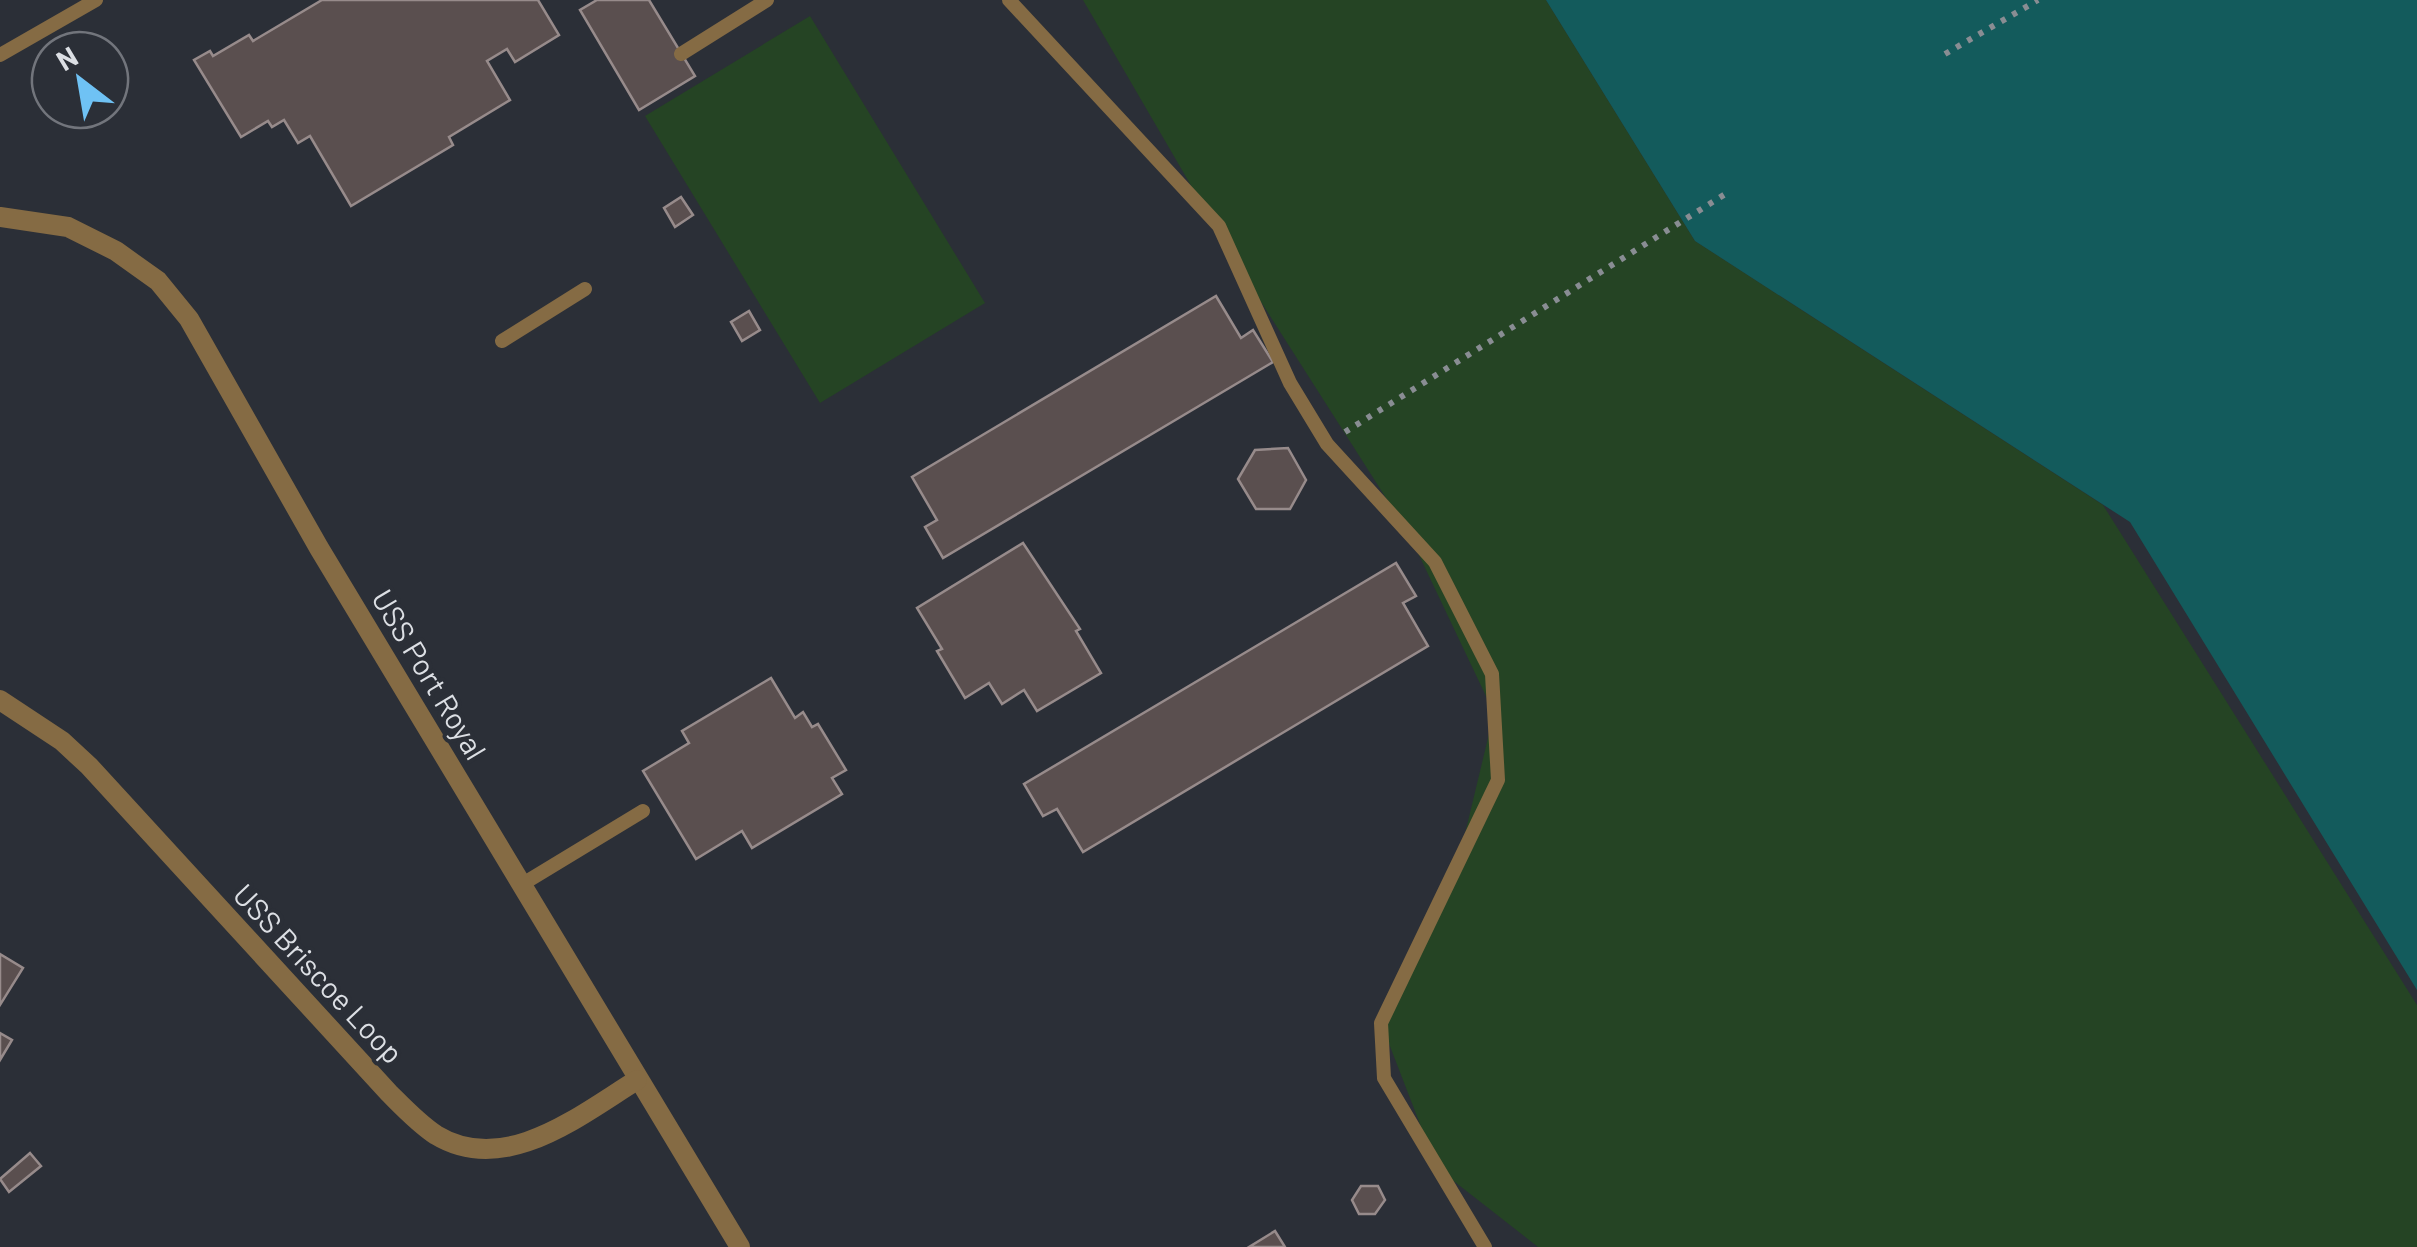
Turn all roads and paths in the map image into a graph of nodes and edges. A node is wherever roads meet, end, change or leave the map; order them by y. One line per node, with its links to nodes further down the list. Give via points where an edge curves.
1 (96, 0): 7 (lane)
2 (768, 0): 5 (lane)
3 (1009, 0): 12 (lane, via 1219,226 1290,382)
4 (2038, 0): 6 (path)
5 (681, 54)
6 (1945, 54)
7 (0, 55)
8 (1727, 192): 12 (path)
9 (0, 217): 15 (street, USS Port Royal, via 68,227 116,251 158,281 189,319)
10 (585, 290): 11 (lane)
11 (502, 341)
12 (1327, 444): 18 (lane, via 1435,562 1492,674 1498,780 1381,1023 1384,1078)
13 (0, 700): 16 (street, USS Briscoe Loop, via 88,766 390,1093 438,1136 461,1146 520,1146)
14 (643, 811): 15 (lane)
15 (522, 884): 16 (street, USS Port Royal)
16 (637, 1080): 17 (street, USS Port Royal)
17 (740, 1247)
18 (1485, 1247)

